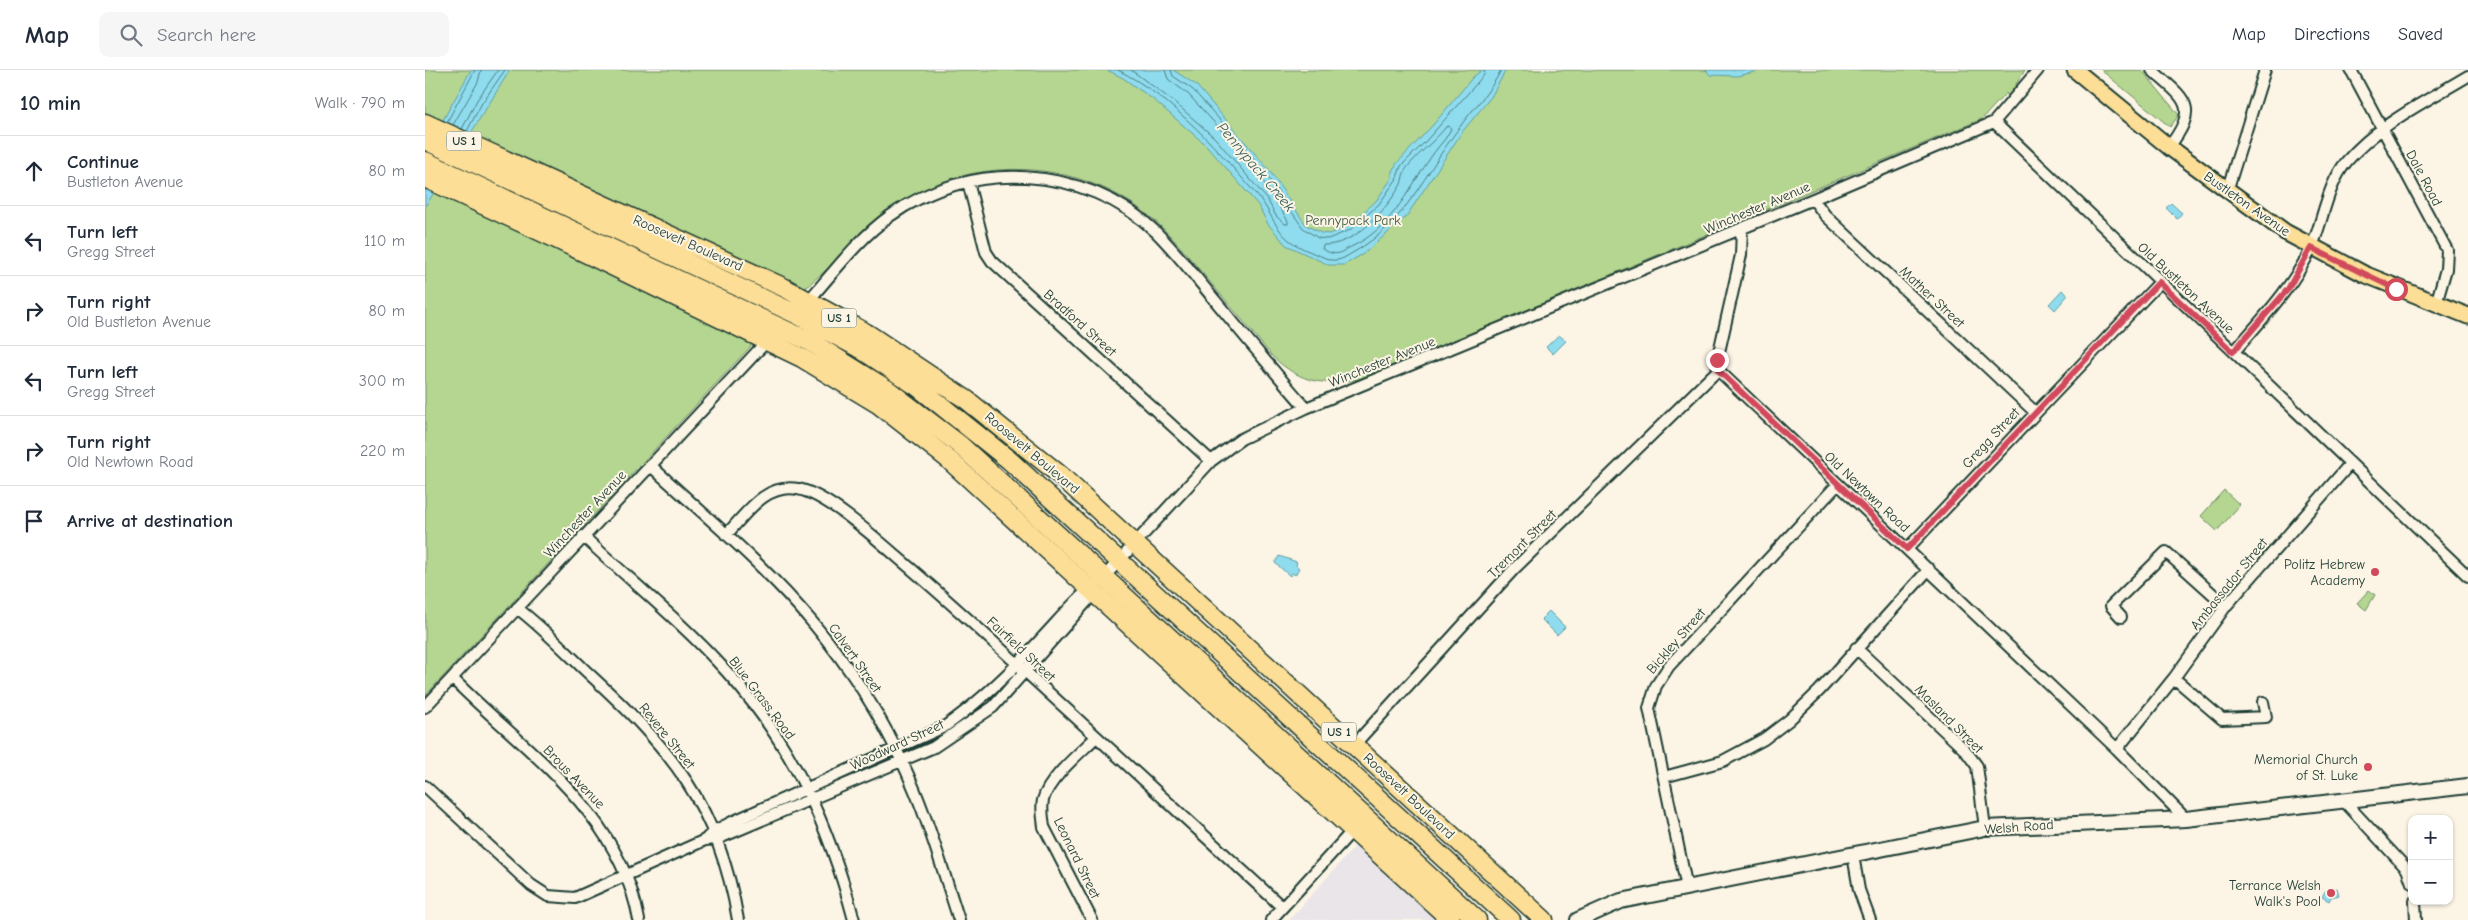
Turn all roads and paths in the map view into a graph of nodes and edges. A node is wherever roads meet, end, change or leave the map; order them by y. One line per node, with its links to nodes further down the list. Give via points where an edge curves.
1 (2038, 70): 7 (street, Winchester Avenue)
2 (2075, 70): 11 (main road, Bustleton Avenue)
3 (2152, 70): 11 (street, via 2179,93 2185,104 2183,127)
4 (2265, 70): 16 (street)
5 (2351, 70): 9 (street, Dale Road)
6 (2468, 76): 9 (street)
7 (1994, 122): 18 (street, Winchester Avenue); 24 (street, Old Bustleton Avenue)
8 (425, 123): 13 (highway, Roosevelt Boulevard / US 1)
9 (2382, 127): 21 (street, via 2346,162); 26 (street, Dale Road, via 2447,250 2447,269)
10 (425, 140): 13 (highway, Roosevelt Boulevard / US 1)
11 (2169, 147): 16 (main road, Bustleton Avenue)
12 (425, 161): 17 (highway, US 1)
13 (499, 166): 19 (highway, Roosevelt Boulevard / US 1); 22 (highway, Roosevelt Boulevard / US 1)
14 (425, 178): 17 (highway, US 1)
15 (967, 182): 25 (street, via 925,196 889,217); 33 (street, via 1002,177 1054,180 1083,187 1131,213 1155,231 1177,255); 36 (street, Bradford Street, via 985,252 992,261)
16 (2227, 191): 21 (main road, Bustleton Avenue)
17 (483, 197): 23 (highway, US 1); 28 (highway, US 1)
18 (1813, 200): 20 (street, Winchester Avenue); 34 (street, Mather Street, via 1825,215)
19 (637, 220): 22 (highway); 25 (highway, Roosevelt Boulevard / US 1)
20 (1742, 229): 31 (street, via 1741,255 1717,360); 33 (street, Winchester Avenue)
21 (2311, 248): 26 (main road, Bustleton Avenue); 30 (street, via 2288,289)
22 (709, 273): 44 (highway, Roosevelt Boulevard / US 1, via 819,326 918,387 991,444)
23 (667, 274): 28 (highway); 35 (highway, US 1, via 823,350 888,390)
24 (2159, 282): 30 (street, Old Bustleton Avenue); 34 (street, Gregg Street, via 2071,378)
25 (809, 300): 42 (highway, Roosevelt Boulevard / US 1, via 888,347 987,414)
26 (2436, 304): 27 (main road, Bustleton Avenue)
27 (2468, 316)
28 (730, 323): 29 (highway, US 1)
29 (767, 341): 32 (highway, US 1); 37 (street, Winchester Avenue)
30 (2233, 352): 38 (street, Old Bustleton Avenue)
31 (1718, 370): 39 (street, Old Newtown Road); 59 (street, Tremont Street, via 1515,570)
32 (859, 392): 35 (highway); 48 (highway, US 1, via 942,454)
33 (1306, 408): 36 (street, Woodward Street, via 1241,439)
34 (2035, 412): 43 (street, Gregg Street)
35 (942, 430): 47 (highway, US 1)
36 (1211, 461): 42 (street, Woodward Street)
37 (650, 465): 40 (street, Calvert Street); 41 (street, Winchester Avenue)
38 (2349, 465): 46 (street, Old Bustleton Avenue); 49 (street, Ambassador Street)
39 (1838, 484): 43 (street, Old Newtown Road); 63 (street, Bickley Street, via 1669,666 1656,686 1649,708)
40 (726, 535): 53 (street, Fairfield Street, via 760,499 773,491 785,488 810,492 873,537); 60 (street, Calvert Street, via 817,628 850,672)
41 (583, 536): 50 (street, Winchester Avenue); 66 (street, Blue Grass Road, via 728,672 775,734)
42 (1134, 544): 44 (street, Woodward Street); 59 (highway, Roosevelt Boulevard / US 1)
43 (1907, 549): 45 (street, Old Newtown Road)
44 (1119, 560): 47 (street, Woodward Street); 87 (highway, Roosevelt Boulevard / US 1)
45 (1929, 569): 52 (street); 61 (street, Old Newtown Road)
46 (2468, 576)
47 (1104, 577): 48 (street, Woodward Street); 86 (highway, US 1)
48 (1092, 590): 53 (street, Woodward Street); 71 (highway, US 1)
49 (2225, 606): 51 (street, via 2165,552 2111,606); 55 (street, Ambassador Street)
50 (517, 608): 54 (street, Winchester Avenue); 72 (street, Revere Street, via 650,732 690,786)
51 (2121, 617)
52 (1857, 648): 63 (street, via 1819,692 1764,739 1723,761); 70 (street, Masland Street, via 1965,750 1977,766)
53 (1021, 667): 58 (street, Fairfield Street); 60 (street, Woodward Street, via 944,727); 62 (street, Woodward Street, via 993,707 934,747)
54 (452, 678): 57 (street, Winchester Avenue); 75 (street, Brous Avenue, via 583,803 602,829)
55 (2174, 678): 56 (street, via 2222,719 2266,717); 61 (street, Ambassador Street)
56 (2263, 702)
57 (425, 707)
58 (1096, 737): 78 (street, Fairfield Street); 83 (street, Leonard Street, via 1052,782 1043,800 1042,812 1044,827)
59 (1354, 746): 88 (highway, Roosevelt Boulevard / US 1)
60 (895, 749): 62 (street, Calvert Street); 66 (street, Woodward Street)
61 (2117, 749): 69 (street, Old Newtown Road)
62 (900, 760): 67 (street, Woodward Street); 82 (street, Calvert Street, via 922,809)
63 (1664, 776): 76 (street, Bickley Street)
64 (425, 786): 75 (street, Woodward Street, via 531,885 548,896 567,899 581,896)
65 (2468, 786): 68 (main road, Welsh Road)
66 (807, 789): 67 (street, Blue Grass Road); 72 (street, Woodward Street)
67 (812, 799): 72 (street, Woodward Street); 81 (street, Blue Grass Road, via 835,852)
68 (2344, 801): 69 (main road, Welsh Road); 74 (street)
69 (2186, 819): 70 (main road, Welsh Road)
70 (1985, 828): 73 (main road, Welsh Road)
71 (1353, 830): 78 (street); 85 (highway, US 1)
72 (716, 835): 75 (street, Woodward Street); 80 (street, Revere Street, via 732,888)
73 (1853, 855): 76 (main road, Welsh Road); 90 (street, via 1859,890)
74 (2408, 872)
75 (627, 876): 79 (street, Brous Avenue)
76 (1687, 888): 89 (main road, Welsh Road, via 1621,901)
77 (2415, 905): 91 (street)
78 (1282, 907): 84 (street)
79 (639, 920)
80 (737, 920)
81 (854, 920)
82 (959, 920)
83 (1092, 920)
84 (1271, 920)
85 (1451, 920)
86 (1477, 920)
87 (1511, 920)
88 (1544, 920)
89 (1579, 920)
90 (1870, 920)
91 (2416, 920)

